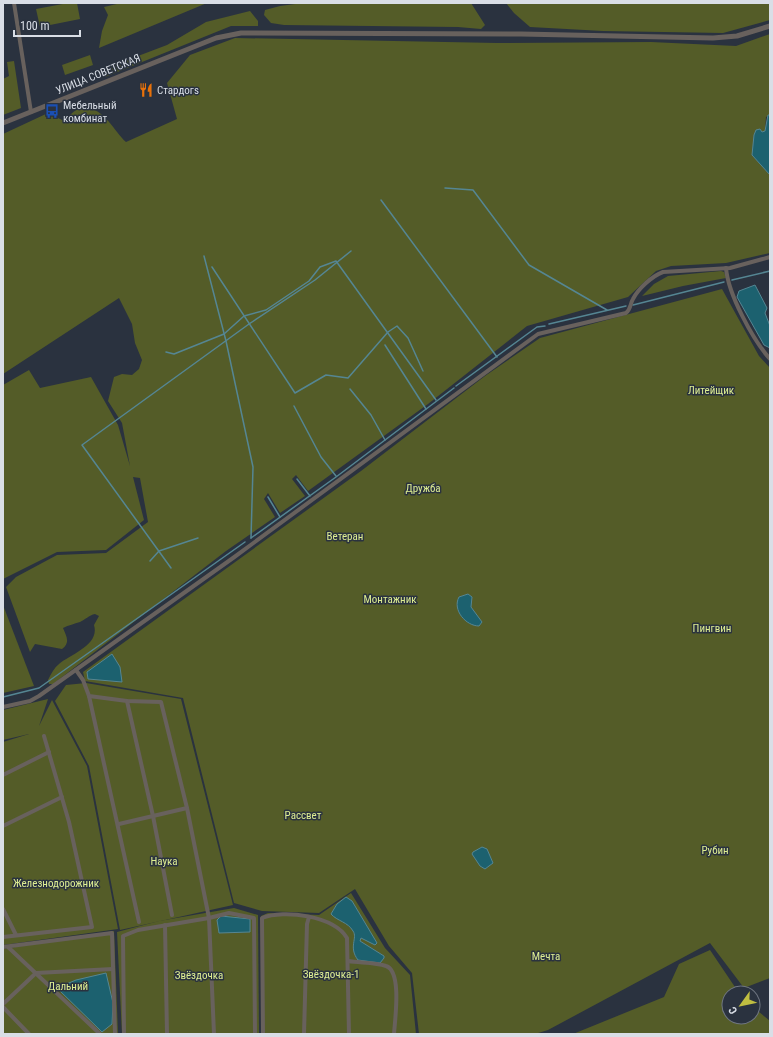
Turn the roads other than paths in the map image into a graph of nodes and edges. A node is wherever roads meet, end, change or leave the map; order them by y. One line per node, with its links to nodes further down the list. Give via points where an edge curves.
1 (14, 3): 3 (street)
2 (770, 26): 3 (street, УЛИЦА СОВЕТСКАЯ, via 737,36 713,38 256,32 228,35)
3 (31, 112): 4 (street, УЛИЦА СОВЕТСКАЯ)
4 (3, 123)
5 (770, 257): 6 (street)
6 (726, 268): 7 (street, via 732,294 760,346); 8 (street, via 657,274 636,295 630,310 626,313 538,334)
7 (770, 359)
8 (76, 670): 9 (street); 11 (street, via 30,701)
9 (89, 696): 10 (street); 18 (street)
10 (127, 701): 16 (street, via 161,702); 17 (street)
11 (3, 707)
12 (44, 736): 13 (street)
13 (49, 752): 14 (street); 15 (street)
14 (3, 775)
15 (62, 796): 19 (street); 26 (street, via 92,927)
16 (187, 808): 17 (street); 23 (street)
17 (153, 816): 18 (street); 21 (street)
18 (118, 824): 24 (street)
19 (3, 826)
20 (3, 909): 26 (street)
21 (172, 915)
22 (309, 917): 29 (street, via 326,922 344,932 347,938); 41 (street, via 270,914 262,918); 42 (street)
23 (209, 918): 25 (street); 39 (street); 40 (street, via 229,913 254,918)
24 (139, 922)
25 (165, 925): 37 (street, via 138,930 123,936); 38 (street)
26 (16, 935): 27 (street)
27 (3, 937)
28 (5, 947): 30 (street, via 112,933); 31 (street)
29 (348, 961): 43 (street); 44 (street, via 387,966 394,972)
30 (113, 969): 31 (street); 36 (street)
31 (36, 973): 32 (street); 35 (street)
32 (3, 1004)
33 (3, 1007): 34 (street)
34 (29, 1034)
35 (100, 1034)
36 (115, 1034)
37 (124, 1034)
38 (167, 1034)
39 (214, 1034)
40 (255, 1034)
41 (263, 1034)
42 (304, 1034)
43 (349, 1034)
44 (394, 1034)

